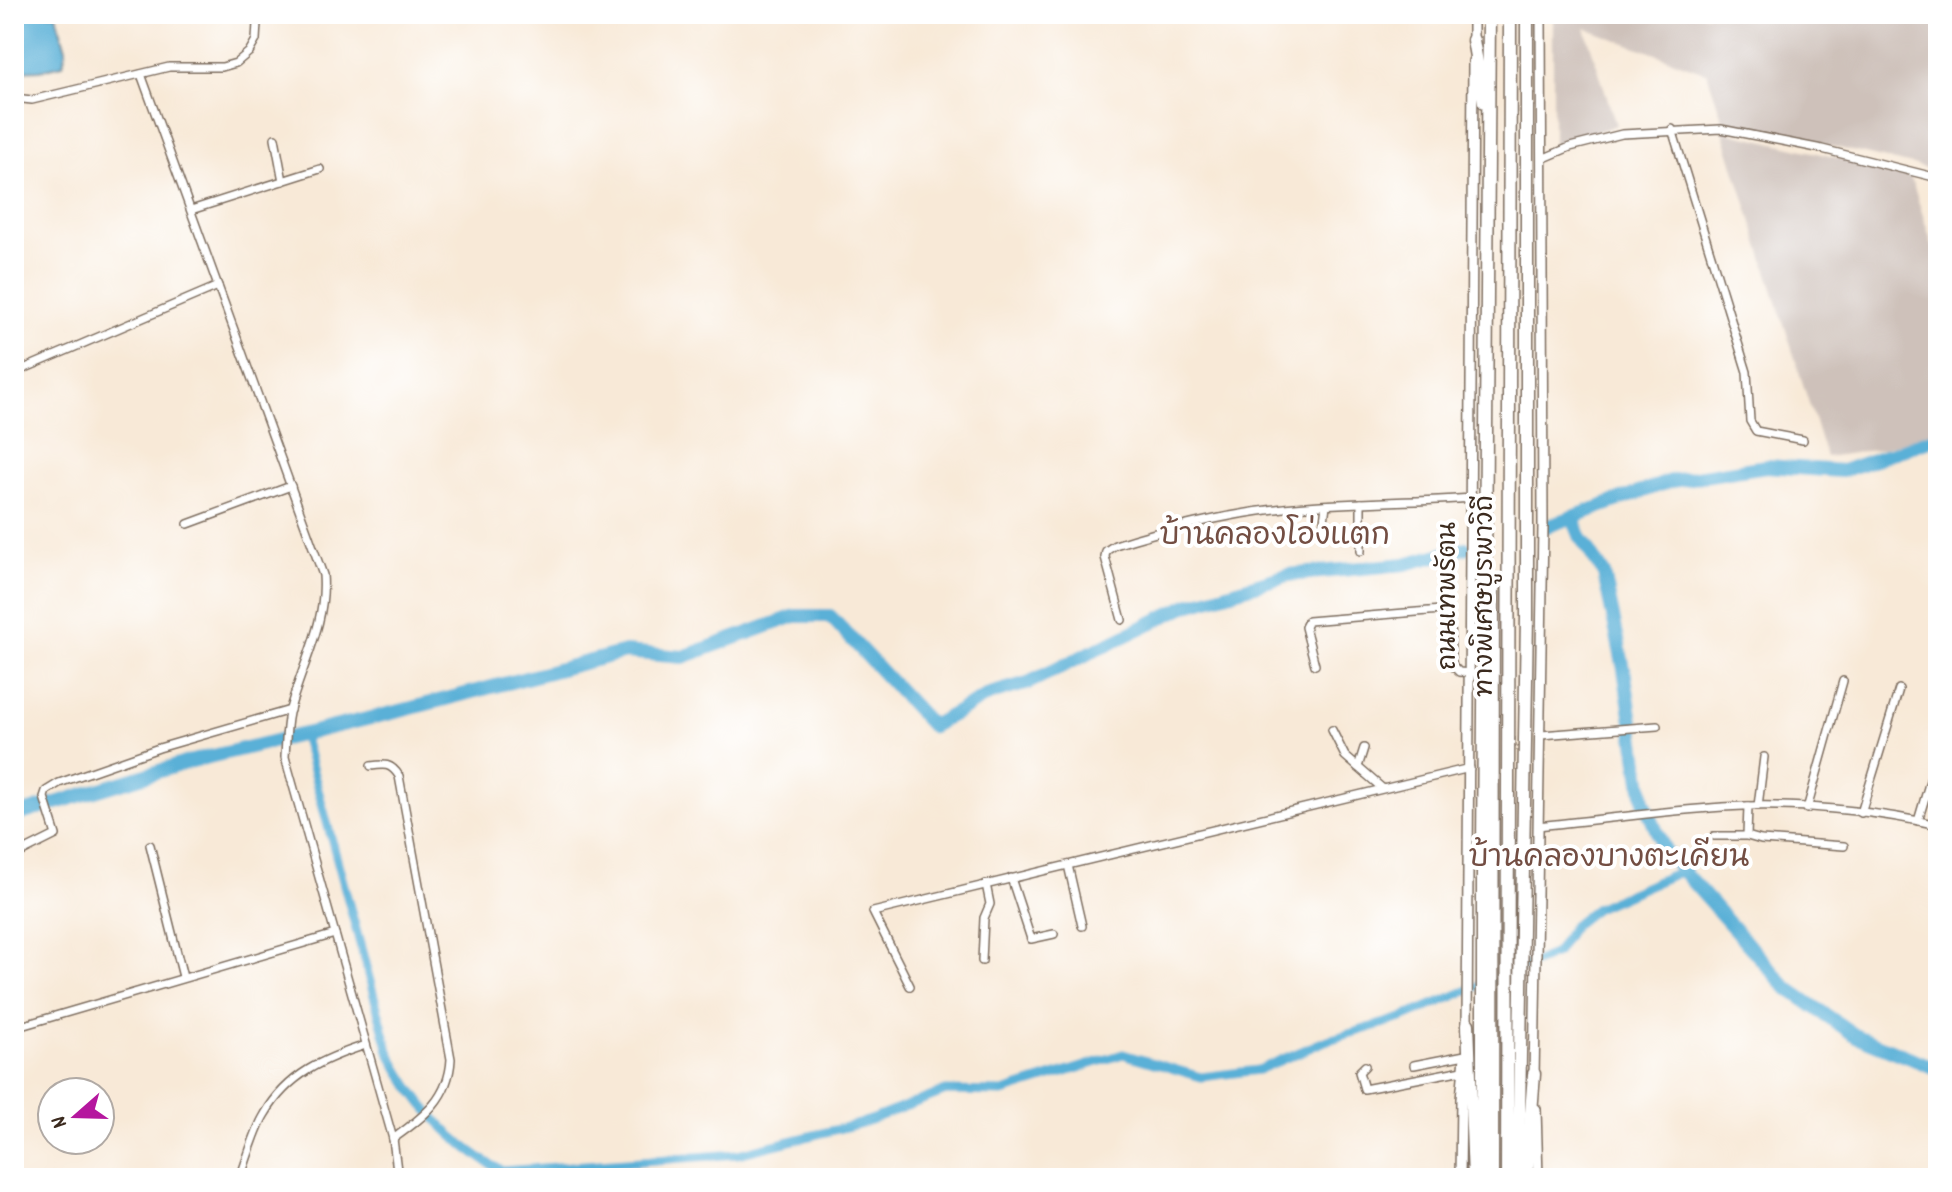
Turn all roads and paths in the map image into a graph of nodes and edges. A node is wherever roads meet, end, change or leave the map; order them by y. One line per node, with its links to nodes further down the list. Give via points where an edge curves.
1 (254, 14): 8 (street, via 256,40 236,63)
2 (1473, 14): 7 (main road, ถนนเทพรัตน)
3 (1492, 14): 12 (highway, ถนนเทพรัตน); 80 (highway, ทางพิเศษบูรพาวิถี)
4 (1510, 14): 81 (highway, ทางพิเศษบูรพาวิถี)
5 (1527, 14): 9 (highway)
6 (1538, 14): 9 (highway); 14 (main road)
7 (1473, 40): 12 (highway); 23 (main road, ถนนเทพรัตน)
8 (141, 74): 10 (street, via 32,100); 18 (street)
9 (1526, 81): 82 (highway, via 1527,617)
10 (14, 98)
11 (1672, 129): 14 (street, via 1597,139); 16 (street, via 1732,130); 21 (street, via 1747,372 1752,428)
12 (1490, 133): 79 (highway, ถนนเทพรัตน)
13 (275, 138): 17 (street)
14 (1542, 159): 37 (main road)
15 (320, 169): 17 (street)
16 (1938, 178)
17 (283, 181): 18 (street)
18 (191, 210): 19 (street)
19 (218, 286): 20 (street); 22 (street)
20 (14, 373)
21 (1803, 440)
22 (291, 486): 26 (street); 34 (street, via 323,575 325,596)
23 (1472, 498): 24 (street); 31 (main road, ถนนเทพรัตน)
24 (1361, 503): 25 (street); 28 (street)
25 (1326, 505): 27 (street); 29 (street, via 1274,509 1110,548 1105,557)
26 (188, 524)
27 (1322, 537)
28 (1361, 551)
29 (1122, 620)
30 (1315, 665): 31 (street, via 1308,621 1441,610 1448,613 1451,626 1453,666)
31 (1471, 673): 43 (main road, ถนนเทพรัตน)
32 (1843, 681): 47 (street)
33 (1899, 689): 48 (street)
34 (290, 710): 56 (street, via 59,783 44,797 56,835); 61 (street, via 285,757)
35 (1657, 726): 37 (street)
36 (1332, 730): 42 (street, via 1341,751)
37 (1541, 735): 51 (main road)
38 (1364, 748): 42 (street)
39 (1938, 754): 49 (street)
40 (1764, 757): 46 (street)
41 (371, 766): 74 (street, via 386,764 399,776 451,1059 450,1075 433,1108)
42 (1358, 767): 44 (street)
43 (1470, 768): 44 (street); 66 (main road, ถนนเทพรัตน)
44 (1382, 788): 57 (street)
45 (1748, 806): 46 (street); 51 (street); 53 (street)
46 (1758, 806): 47 (street)
47 (1807, 809): 48 (street)
48 (1861, 813): 49 (street)
49 (1918, 821): 50 (street)
50 (1938, 825)
51 (1538, 826): 73 (main road)
52 (1714, 836): 53 (street)
53 (1747, 836): 55 (street)
54 (150, 845): 64 (street)
55 (1844, 846)
56 (14, 856)
57 (1068, 865): 58 (street); 60 (street)
58 (1011, 878): 59 (street); 62 (street, via 1028,935 1035,940)
59 (986, 884): 63 (street, via 990,904); 65 (street, via 873,912)
60 (1082, 926)
61 (335, 934): 64 (street); 68 (street)
62 (1054, 934)
63 (982, 961)
64 (183, 977): 67 (street)
65 (910, 986)
66 (1468, 1024): 69 (main road, ถนนเทพรัตน); 78 (highway)
67 (14, 1028)
68 (366, 1045): 74 (street); 75 (street, via 318,1062 288,1085 264,1115)
69 (1465, 1055): 70 (street); 72 (main road, ถนนเทพรัตน)
70 (1414, 1065)
71 (1365, 1066): 72 (street, via 1359,1072 1364,1089)
72 (1463, 1070): 77 (main road, ถนนเทพรัตน)
73 (1534, 1074): 83 (highway); 84 (main road)
74 (393, 1139): 76 (street)
75 (240, 1178)
76 (398, 1178)
77 (1460, 1178)
78 (1474, 1178)
79 (1483, 1178)
80 (1492, 1178)
81 (1507, 1178)
82 (1518, 1178)
83 (1526, 1178)
84 (1538, 1178)

